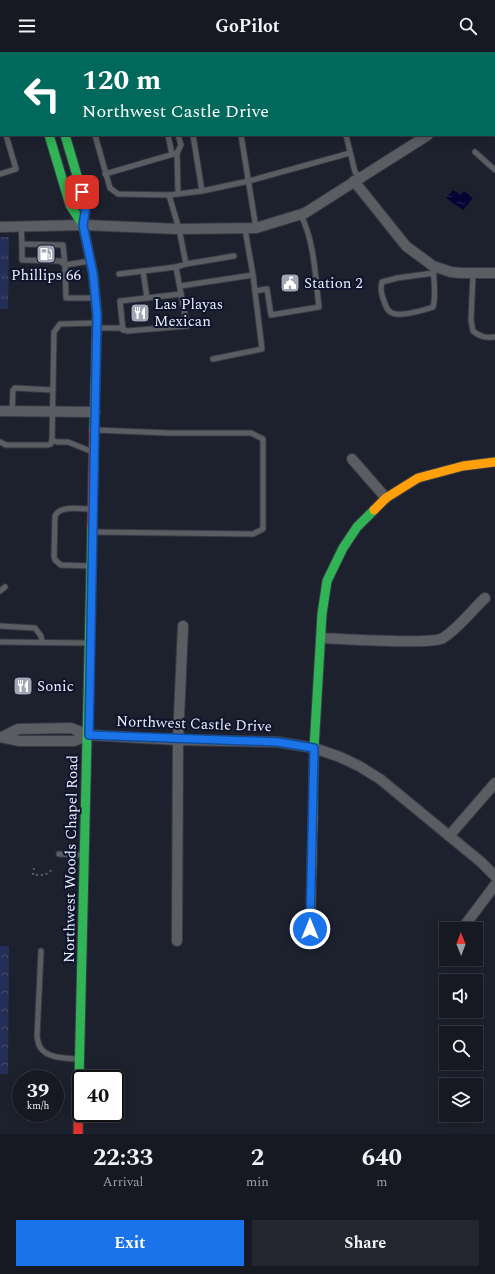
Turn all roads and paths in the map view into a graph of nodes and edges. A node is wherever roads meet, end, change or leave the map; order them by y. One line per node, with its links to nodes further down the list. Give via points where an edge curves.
1 (6, 136): 15 (lane, via 16,169)
2 (49, 136): 23 (main road, Northwest Woods Chapel Road, via 70,205)
3 (65, 136): 23 (main road, Northwest Woods Chapel Road, via 86,206)
4 (95, 136): 16 (lane)
5 (168, 136): 12 (lane)
6 (178, 136): 12 (lane, via 181,145)
7 (193, 136): 19 (lane)
8 (241, 136): 18 (lane)
9 (346, 136): 13 (lane)
10 (426, 136): 17 (street)
11 (475, 152): 14 (lane)
12 (174, 153): 16 (lane); 20 (lane)
13 (350, 153): 17 (lane); 18 (lane)
14 (495, 170)
15 (0, 174)
16 (105, 174): 21 (lane, via 110,188 118,194)
17 (357, 179): 22 (street); 35 (street, via 406,246)
18 (249, 181): 19 (lane); 26 (lane)
19 (202, 191): 20 (lane)
20 (178, 194): 21 (lane)
21 (169, 195): 27 (lane)
22 (301, 214): 26 (street); 42 (lane, via 307,226 314,255 319,307 271,315 267,289)
23 (83, 225): 25 (street); 27 (street); 31 (main road, Northwest Woods Chapel Road)
24 (0, 226): 25 (street)
25 (21, 226): 29 (lane)
26 (256, 228): 28 (street)
27 (179, 229): 28 (street); 32 (lane)
28 (245, 229): 40 (lane)
29 (22, 244): 33 (lane, via 22,260 60,261); 33 (lane, via 63,245)
30 (234, 256): 32 (lane)
31 (91, 261): 33 (lane); 44 (main road, Northwest Woods Chapel Road)
32 (186, 264): 34 (lane)
33 (65, 265): 44 (lane, via 66,298)
34 (176, 267): 36 (lane); 41 (lane)
35 (433, 270): 35 (lane, via 433,307 399,314 393,314 388,310 380,289 382,282); 39 (street)
36 (143, 271): 38 (lane); 45 (lane)
37 (495, 273): 39 (street)
38 (119, 274)
39 (473, 274): 48 (lane, via 472,331 486,338)
40 (253, 275): 41 (lane); 42 (lane)
41 (180, 286): 43 (lane)
42 (255, 291): 49 (lane, via 262,349)
43 (181, 294): 45 (lane); 47 (lane, via 187,326)
44 (96, 298): 46 (main road, Northwest Woods Chapel Road)
45 (147, 298): 47 (lane, via 120,301)
46 (97, 326): 47 (lane); 50 (lane, via 60,324 54,332); 54 (main road, Northwest Woods Chapel Road)
47 (123, 330)
48 (495, 337)
49 (213, 359)
50 (53, 390): 52 (lane, via 15,388); 53 (lane)
51 (0, 411): 52 (street)
52 (12, 411): 53 (street)
53 (53, 412): 54 (street); 56 (lane)
54 (95, 412): 55 (main road, Northwest Woods Chapel Road)
55 (95, 430): 58 (main road, Northwest Woods Chapel Road); 63 (lane, via 251,433 258,436 263,439 263,529 254,534)
56 (52, 440): 57 (lane, via 48,445 6,445); 58 (lane, via 68,442)
57 (0, 442)
58 (95, 452): 62 (main road, Northwest Woods Chapel Road)
59 (352, 459): 61 (street)
60 (495, 462): 61 (main road, via 463,466 418,478)
61 (386, 498): 70 (main road, via 357,527 333,565 326,581)
62 (93, 509): 63 (main road, Northwest Woods Chapel Road); 64 (lane, via 63,509 56,513 54,556 61,565)
63 (93, 532): 64 (main road, Northwest Woods Chapel Road)
64 (92, 566): 73 (main road, Northwest Woods Chapel Road)
65 (5, 587): 66 (lane)
66 (0, 591)
67 (485, 598): 70 (street, via 442,638 422,641)
68 (0, 626): 72 (lane, via 35,628)
69 (183, 626): 76 (street)
70 (321, 638): 77 (main road)
71 (0, 642): 72 (lane)
72 (42, 642): 73 (lane)
73 (91, 643): 74 (main road, Northwest Woods Chapel Road)
74 (89, 735): 75 (street, via 74,741 19,741); 76 (street, Northwest Castle Drive); 81 (main road, Northwest Woods Chapel Road)
75 (1, 737)
76 (178, 740): 77 (street, Northwest Castle Drive, via 278,742); 88 (street)
77 (314, 748): 79 (street, Northwest Castle Drive, via 340,757 380,779); 87 (main road)
78 (495, 783): 79 (street)
79 (449, 836): 84 (street, Northwest Castle Drive)
80 (59, 854): 81 (lane)
81 (86, 855): 90 (main road, Northwest Woods Chapel Road)
82 (34, 868): 83 (path, via 33,875 45,875)
83 (53, 869)
84 (495, 876)
85 (495, 885): 86 (street)
86 (467, 922)
87 (310, 940)
88 (177, 941)
89 (41, 950): 90 (lane, via 37,1037 39,1046 47,1053 59,1057)
90 (80, 1059): 91 (main road, Northwest Woods Chapel Road)
91 (78, 1134)

